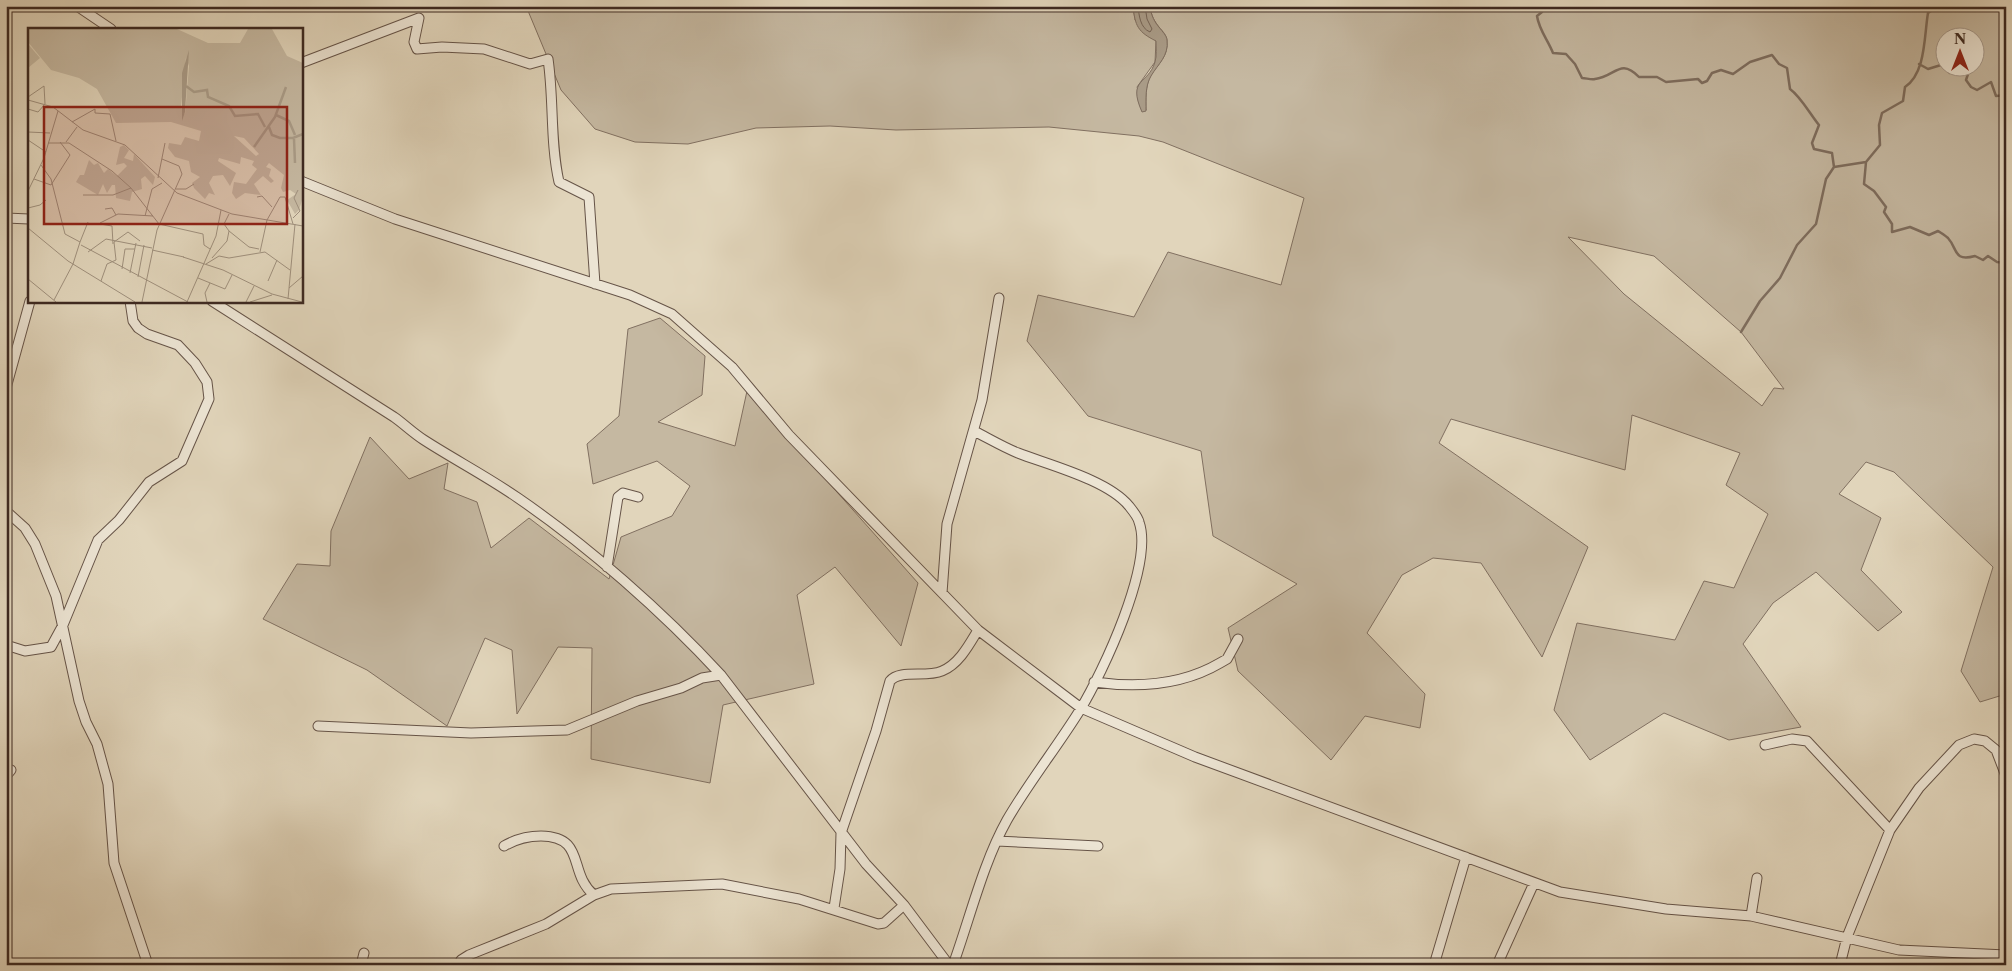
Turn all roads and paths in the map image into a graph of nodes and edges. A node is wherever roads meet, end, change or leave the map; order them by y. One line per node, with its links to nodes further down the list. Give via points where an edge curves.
1 (77, 6): 2 (street)
2 (110, 28)
3 (302, 63): 7 (street, via 419,18 414,42 417,50 442,47 484,50 530,64 548,59 553,91 554,158 559,182 590,197)
4 (302, 181): 7 (street, via 395,219)
5 (6, 218): 6 (street)
6 (28, 219)
7 (595, 284): 18 (street, via 655,304 695,333 732,366 790,435)
8 (999, 298): 14 (street)
9 (30, 302): 12 (street)
10 (130, 302): 19 (street, via 138,328 178,345 196,364 207,382 210,399 182,461 149,482 119,520 98,540)
11 (214, 302): 17 (street, via 394,417 428,443 516,496 560,527)
12 (8, 368): 13 (street)
13 (6, 388)
14 (974, 431): 18 (street, via 947,524); 24 (street, via 1011,450 1114,492 1139,521 1141,558 1125,619)
15 (638, 496): 17 (street, via 623,494 618,497)
16 (6, 510): 19 (street, via 25,528 35,544 56,596)
17 (607, 567): 23 (street)
18 (942, 593): 20 (street)
19 (63, 626): 22 (street, via 51,647 24,651); 44 (street, via 79,701 108,784 114,863)
20 (978, 630): 25 (street); 30 (street, via 955,663 942,671 923,676 900,674 890,681)
21 (1238, 639): 24 (street, via 1227,659 1175,681 1126,686)
22 (6, 645)
23 (721, 675): 26 (street, via 702,678 637,701 568,730 472,733); 30 (street)
24 (1094, 682): 25 (street)
25 (1081, 708): 31 (street, via 1007,820); 34 (street, via 1195,757)
26 (318, 726)
27 (1765, 746): 29 (street, via 1792,739 1807,741)
28 (2006, 776): 29 (street, via 1996,750 1985,741 1974,739 1959,746 1918,788)
29 (1890, 830): 41 (street)
30 (842, 833): 38 (street); 39 (street)
31 (997, 841): 33 (street); 47 (street)
32 (504, 846): 37 (street, via 523,837 551,836 561,840 573,852 580,880)
33 (1098, 846)
34 (1466, 857): 36 (street); 48 (street)
35 (1758, 878): 40 (street)
36 (1534, 883): 40 (street, via 1602,900); 49 (street)
37 (594, 895): 39 (street, via 611,889 722,884); 46 (street, via 546,924 469,955)
38 (904, 905): 39 (street, via 884,923 878,924); 47 (street)
39 (834, 908)
40 (1750, 916): 41 (street)
41 (1847, 937): 43 (street, via 1899,950); 50 (street)
42 (364, 953): 45 (street)
43 (2006, 955)
44 (148, 965)
45 (361, 965)
46 (459, 965)
47 (951, 965)
48 (1434, 965)
49 (1497, 965)
50 (1840, 965)

